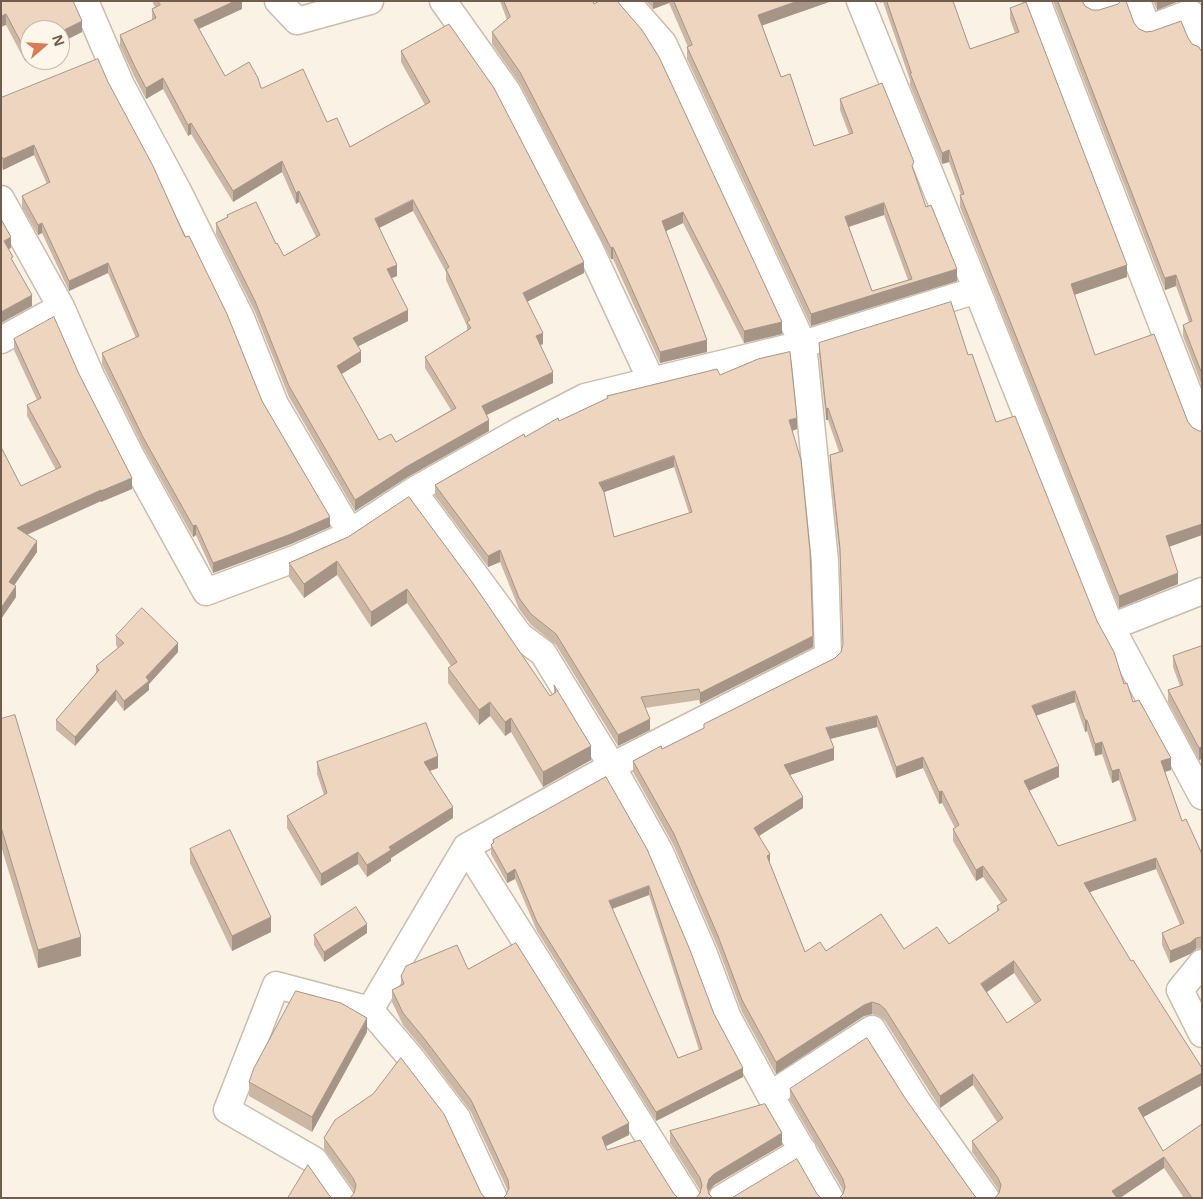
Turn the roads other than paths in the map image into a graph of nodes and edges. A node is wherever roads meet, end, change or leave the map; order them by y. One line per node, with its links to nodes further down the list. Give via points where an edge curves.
1 (85, 1): 20 (street, via 121,85 241,318 275,404)
2 (278, 1): 3 (street, via 297,21)
3 (370, 1)
4 (443, 1): 17 (street, via 507,92 588,245)
5 (626, 1): 16 (street, via 662,43)
6 (860, 1): 13 (street)
7 (1037, 1): 18 (street)
8 (1093, 1): 9 (street, via 1095,7)
9 (1113, 1)
10 (1137, 1): 11 (street, via 1148,29 1190,13)
11 (1202, 44)
12 (1, 199): 14 (street)
13 (977, 290): 16 (street); 22 (street)
14 (61, 307): 15 (street); 20 (street, via 131,456 206,592 297,558)
15 (1, 340)
16 (803, 344): 17 (street); 23 (street, via 825,561 828,656)
17 (651, 380): 19 (street, via 585,396)
18 (1202, 428)
19 (413, 491): 20 (street); 23 (street, via 520,636 543,653)
20 (350, 532)
21 (1202, 591): 22 (street)
22 (1111, 627): 24 (street)
23 (612, 766): 25 (street); 29 (street, via 660,852 728,1018)
24 (1202, 796)
25 (466, 847): 27 (street); 33 (street)
26 (1202, 963): 28 (street, via 1180,990)
27 (370, 1010): 31 (street, via 276,985 227,1110 314,1160); 32 (street, via 457,1118)
28 (1202, 1034)
29 (770, 1095): 30 (street); 36 (street, via 872,1029 917,1101)
30 (803, 1150): 34 (street); 35 (street)
31 (340, 1198)
32 (494, 1198)
33 (687, 1198)
34 (722, 1198)
35 (830, 1198)
36 (986, 1198)

